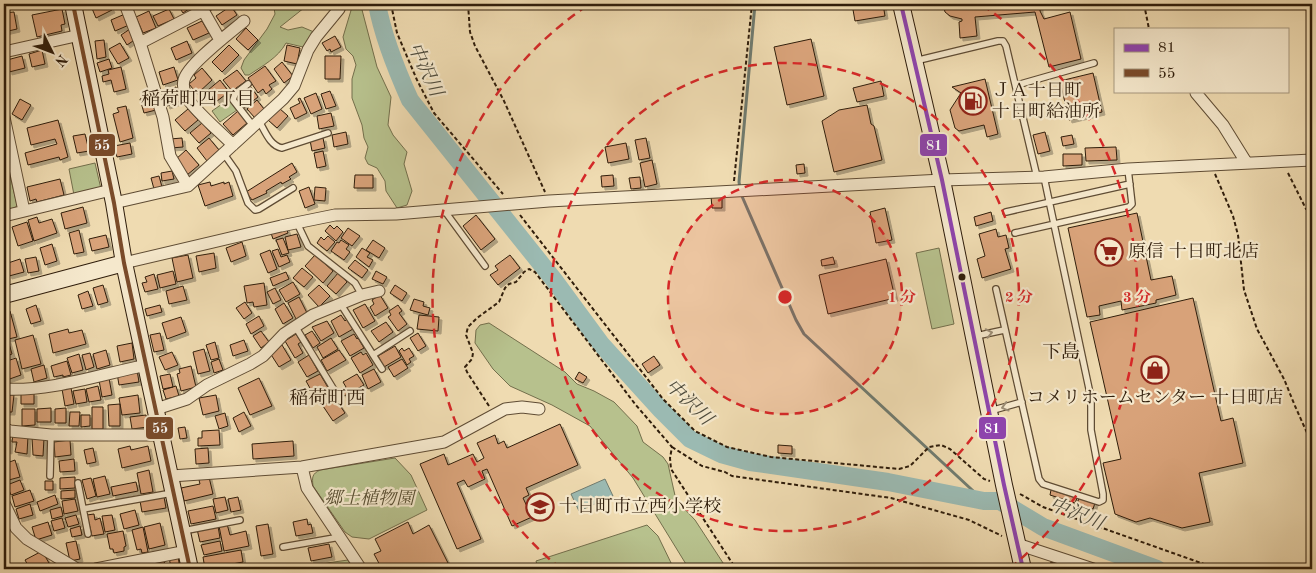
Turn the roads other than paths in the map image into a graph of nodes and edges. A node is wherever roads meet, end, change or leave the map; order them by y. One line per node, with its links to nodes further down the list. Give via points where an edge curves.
1 (73, 4): 8 (street)
2 (125, 4): 10 (street)
3 (216, 4): 6 (lane)
4 (341, 4): 18 (street, via 308,50 294,86)
5 (901, 4): 12 (street)
6 (201, 7): 9 (street); 10 (street)
7 (244, 22): 9 (street)
8 (80, 35): 11 (street); 30 (street)
9 (220, 40): 20 (street, via 189,70 184,79 184,89 189,101)
10 (140, 43): 28 (street, via 163,116 170,156)
11 (4, 52)
12 (914, 61): 15 (lane, via 1003,41); 26 (street)
13 (1094, 63): 15 (lane)
14 (248, 84): 18 (lane, via 235,94 233,100)
15 (1017, 86): 25 (lane)
16 (1196, 93): 23 (street, via 1223,125)
17 (4, 117): 33 (street)
18 (256, 124): 19 (lane, via 276,147 282,148); 20 (street)
19 (328, 133)
20 (233, 145): 21 (street)
21 (224, 154): 28 (street); 29 (lane, via 236,170 248,203 255,210)
22 (1312, 160): 23 (street)
23 (1246, 162): 24 (street)
24 (1128, 169): 25 (street); 27 (lane)
25 (1040, 177): 26 (street); 31 (lane)
26 (942, 180): 32 (street, via 549,201); 49 (street)
27 (1130, 184): 31 (lane); 37 (lane, via 1132,204 1129,207)
28 (188, 186): 30 (street)
29 (293, 188)
30 (112, 196): 33 (street); 39 (street)
31 (1049, 203): 34 (lane); 37 (lane)
32 (444, 210): 36 (street, via 336,215); 40 (lane)
33 (24, 211): 35 (street)
34 (1006, 212)
35 (4, 216)
36 (297, 223): 39 (street); 44 (lane, via 308,246 355,284)
37 (1053, 225): 38 (lane); 55 (lane, via 1092,398 1091,430 1103,500 1099,502 1043,484 1038,479)
38 (1015, 233)
39 (124, 263): 43 (street); 51 (street)
40 (485, 266)
41 (996, 289): 47 (lane)
42 (379, 291): 44 (street)
43 (4, 295)
44 (362, 295): 45 (street)
45 (340, 303): 46 (street); 50 (lane)
46 (295, 326): 54 (lane); 56 (street, via 250,364 187,399)
47 (1004, 330): 49 (lane, one-way to 47); 55 (lane)
48 (410, 331): 50 (lane)
49 (974, 337): 58 (street)
50 (373, 355): 52 (lane)
51 (147, 364): 53 (street, via 49,386); 56 (street)
52 (382, 369)
53 (4, 389)
54 (339, 398)
55 (1022, 402): 58 (lane, one-way to 58)
56 (156, 409): 61 (street)
57 (540, 410): 62 (street, via 522,406 505,409 444,442)
58 (989, 411): 73 (street)
59 (4, 428): 60 (street)
60 (51, 435): 61 (street); 63 (lane)
61 (162, 435): 64 (street)
62 (302, 467): 64 (street); 72 (street, via 307,488)
63 (50, 476)
64 (171, 476): 66 (street)
65 (78, 483): 68 (lane)
66 (174, 492): 68 (lane); 70 (street)
67 (4, 503): 76 (street, via 16,528 27,539)
68 (83, 509): 71 (lane)
69 (240, 520): 70 (lane)
70 (183, 531): 75 (street)
71 (88, 534)
72 (340, 537): 74 (lane); 79 (street)
73 (1015, 538): 80 (street); 81 (street)
74 (283, 546)
75 (187, 551): 77 (street); 78 (street)
76 (77, 569)
77 (96, 569)
78 (190, 569)
79 (362, 569)
80 (1023, 569)
81 (1093, 569)

